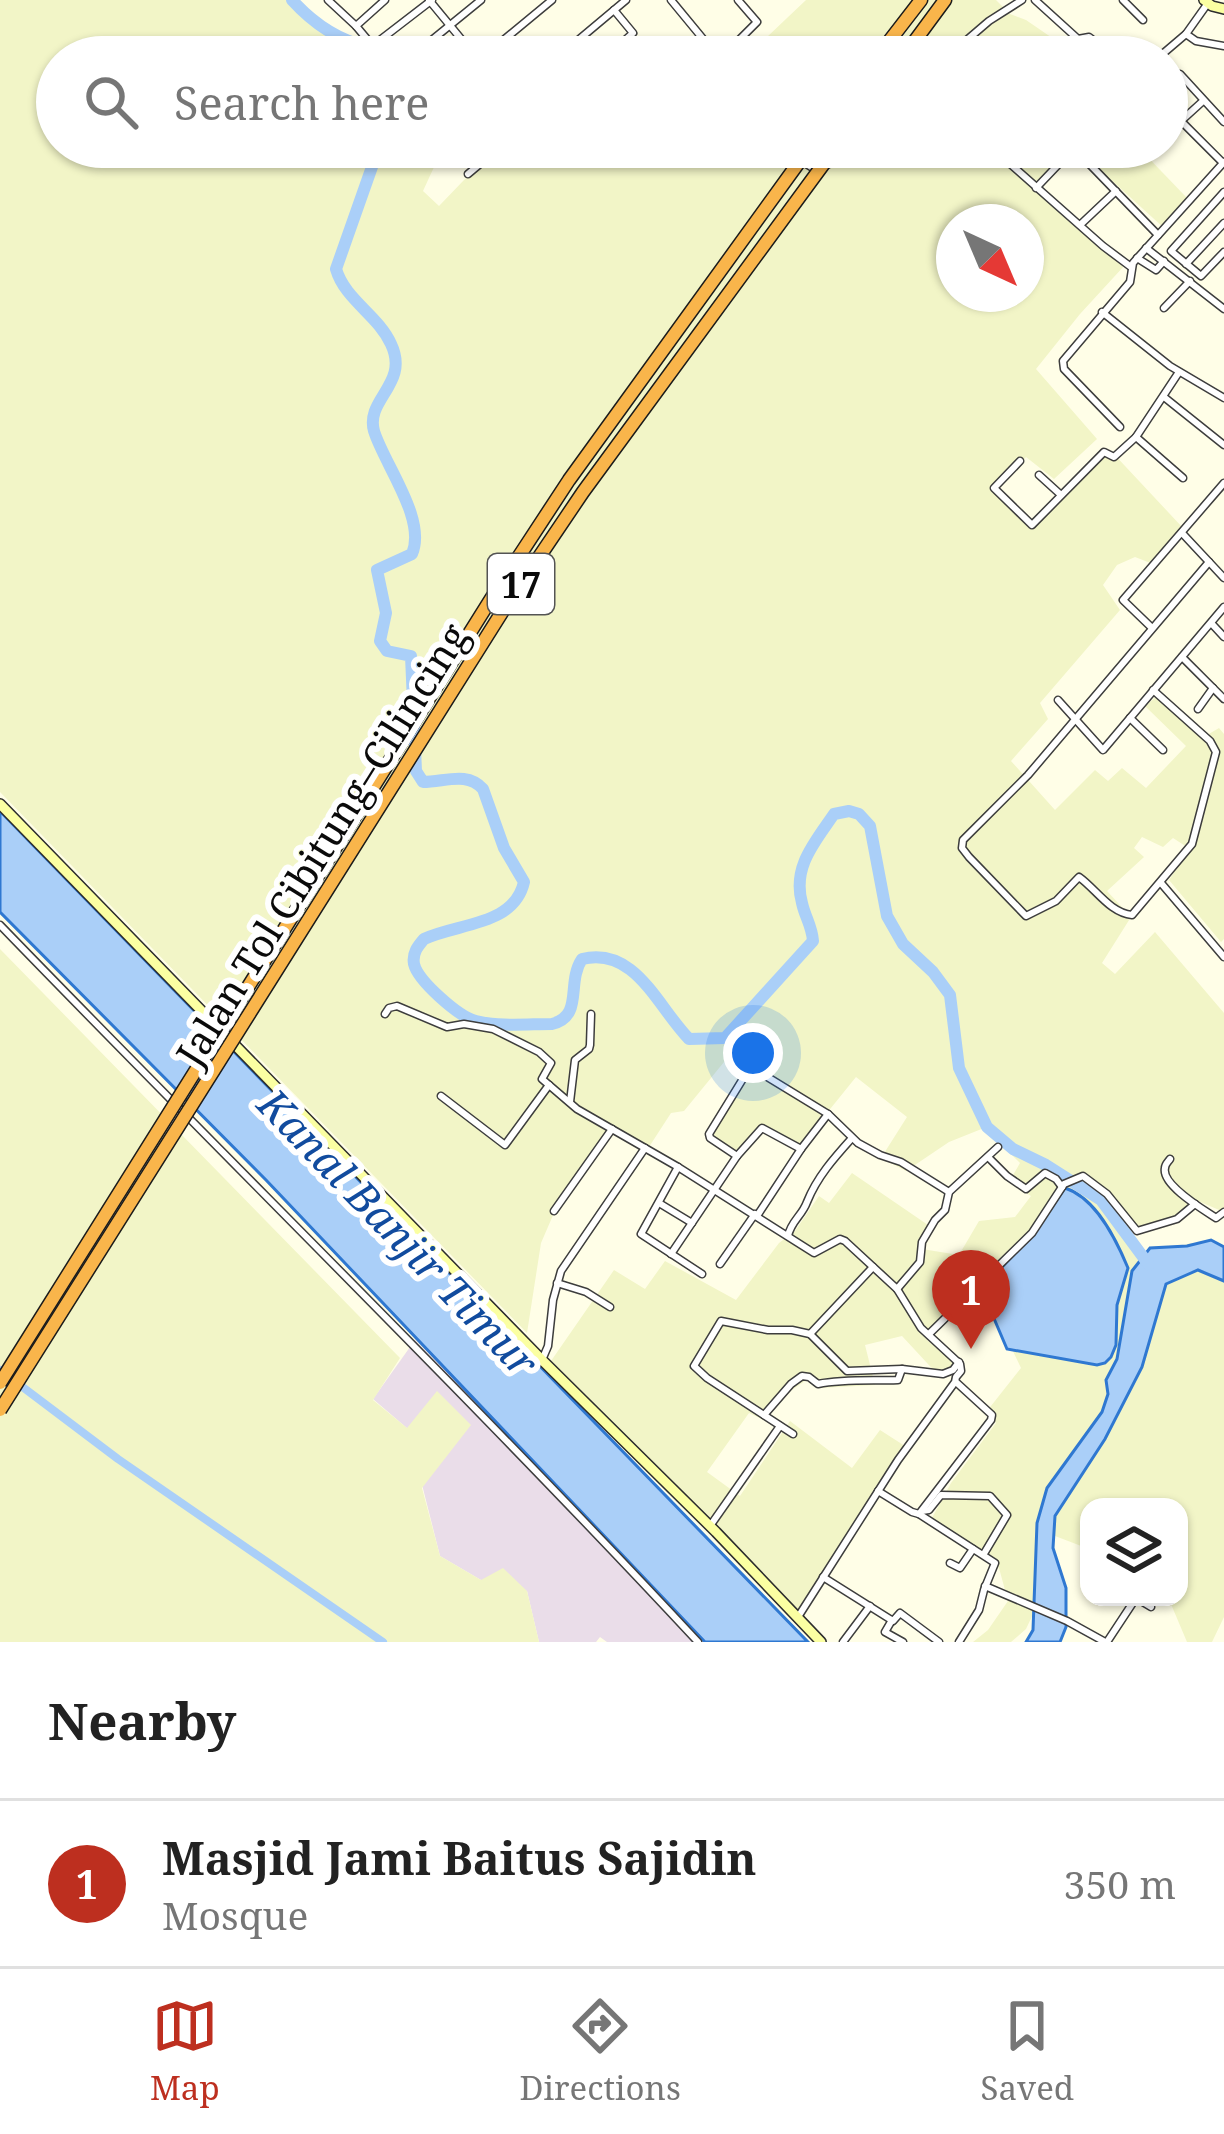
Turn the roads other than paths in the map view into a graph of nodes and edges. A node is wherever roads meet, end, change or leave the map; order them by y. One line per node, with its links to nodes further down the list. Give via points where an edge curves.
1 (386, 0): 18 (street)
2 (430, 0): 19 (street); 22 (street)
3 (481, 0): 19 (street)
4 (552, 0): 25 (street)
5 (626, 0): 16 (street)
6 (671, 0): 28 (street)
7 (738, 0): 29 (street, via 757,22)
8 (920, 0): 30 (highway)
9 (945, 0): 31 (highway)
10 (1022, 0): 32 (street)
11 (1035, 0): 33 (street)
12 (1123, 0): 17 (street)
13 (331, 1): 18 (street)
14 (1206, 2): 15 (street); 20 (street)
15 (1224, 9)
16 (614, 10): 26 (street); 27 (street)
17 (1143, 20)
18 (356, 26): 21 (street)
19 (450, 26): 23 (street); 24 (street)
20 (1186, 34): 34 (street); 35 (street)
21 (363, 36)
22 (385, 36)
23 (437, 36)
24 (460, 36)
25 (507, 36)
26 (583, 36)
27 (629, 36)
28 (702, 36)
29 (742, 36)
30 (893, 36)
31 (918, 36)
32 (972, 36)
33 (1075, 36)
34 (1184, 36)
35 (1224, 46)
36 (1188, 84): 37 (street)
37 (1202, 101): 38 (street); 39 (street)
38 (1188, 114)
39 (1224, 122)
40 (1188, 129): 41 (street)
41 (1223, 165): 54 (street)
42 (475, 168): 48 (street)
43 (795, 168): 137 (highway, Jalan Tol Cibitung–Cilincing / 17, bridge, via 491,599)
44 (821, 168): 138 (highway, Jalan Tol Cibitung–Cilincing / 17, bridge, via 504,609)
45 (1014, 168): 49 (street)
46 (1056, 168): 49 (street)
47 (1094, 168): 50 (street)
48 (468, 174)
49 (1036, 188): 53 (street)
50 (1116, 191): 53 (street); 54 (street)
51 (1224, 192): 56 (street)
52 (1224, 223): 60 (street)
53 (1080, 225): 61 (street)
54 (1158, 236): 55 (street); 56 (street)
55 (1146, 248): 58 (street); 59 (street)
56 (1171, 251): 60 (street)
57 (1224, 252): 60 (street, via 1202,276)
58 (1137, 258): 59 (street, via 1156,270); 61 (street)
59 (1164, 261): 62 (street)
60 (1186, 264)
61 (1131, 267): 65 (street, via 1132,278)
62 (1190, 281): 63 (street); 64 (street)
63 (1164, 308)
64 (1224, 309)
65 (1102, 313): 66 (street); 69 (street, via 1062,366)
66 (1179, 372): 67 (street); 68 (street)
67 (1163, 396): 70 (street); 71 (street)
68 (1224, 398)
69 (1120, 428)
70 (1136, 437): 74 (street); 76 (street, via 1114,458 1104,452)
71 (1224, 445)
72 (1020, 460): 76 (street, via 994,488 1030,524)
73 (1039, 475): 76 (street)
74 (1183, 478)
75 (1224, 482): 77 (street)
76 (1061, 495)
77 (1182, 533): 78 (street); 82 (street, via 1123,601)
78 (1209, 562): 79 (street); 82 (street)
79 (1224, 578)
80 (1224, 607): 81 (street)
81 (1212, 624): 83 (street); 84 (street)
82 (1153, 628): 91 (street)
83 (1224, 637)
84 (1182, 657): 85 (street); 86 (street)
85 (1213, 688): 87 (street); 89 (street)
86 (1153, 690): 90 (street); 94 (street, via 1216,752 1192,844)
87 (1224, 699)
88 (1058, 700): 91 (street)
89 (1198, 709)
90 (1130, 718): 91 (street, via 1103,750); 92 (street)
91 (1075, 719): 94 (street, via 962,848 1029,915 1079,877 1129,916)
92 (1163, 750)
93 (0, 805): 133 (street)
94 (1162, 883): 96 (street)
95 (0, 925): 154 (street)
96 (1224, 957)
97 (385, 1014): 101 (street, via 397,1006 447,1027 494,1029 549,1059 542,1077)
98 (590, 1014): 103 (street, via 590,1045 575,1060)
99 (738, 1034): 100 (street, via 737,1047)
100 (752, 1064): 104 (street); 110 (street, via 709,1134)
101 (549, 1085): 102 (street, via 505,1145); 103 (street)
102 (441, 1096)
103 (570, 1102): 105 (street)
104 (828, 1114): 106 (street); 109 (street)
105 (612, 1129): 107 (street); 119 (street)
106 (852, 1138): 116 (street); 123 (street, via 814,1184)
107 (645, 1148): 113 (street); 128 (street)
108 (998, 1148): 111 (street)
109 (801, 1149): 110 (street, via 762,1128); 121 (street)
110 (737, 1156): 115 (street)
111 (988, 1157): 114 (street, via 1026,1189 1046,1174); 116 (street)
112 (1170, 1159): 118 (street, via 1165,1175)
113 (678, 1167): 115 (street); 117 (street)
114 (1066, 1184): 118 (street, via 1085,1177 1137,1231 1177,1219); 132 (street, via 1032,1233)
115 (715, 1189): 121 (street); 122 (street)
116 (949, 1192): 129 (street, via 920,1262)
117 (658, 1202): 122 (street); 124 (street, via 641,1234)
118 (1195, 1204): 120 (street, via 1216,1219)
119 (554, 1211)
120 (1224, 1212)
121 (756, 1215): 123 (street); 125 (street)
122 (692, 1223): 124 (street)
123 (788, 1236): 126 (street, via 815,1254 843,1240)
124 (671, 1254): 127 (street)
125 (720, 1264)
126 (874, 1266): 129 (street); 131 (street)
127 (702, 1274)
128 (557, 1283): 130 (street); 133 (street)
129 (897, 1288): 132 (street)
130 (610, 1307)
131 (810, 1334): 135 (street, via 847,1371); 139 (street, via 721,1321 693,1363)
132 (929, 1334): 134 (street)
133 (542, 1360): 144 (street)
134 (959, 1362): 135 (street, via 943,1374); 136 (street)
135 (902, 1370): 139 (street, via 898,1380 860,1383 818,1384 802,1376)
136 (956, 1382): 142 (street); 143 (street, via 992,1417)
137 (0, 1383)
138 (0, 1409)
139 (764, 1415): 140 (street)
140 (780, 1426): 141 (street); 144 (street)
141 (793, 1434)
142 (878, 1491): 143 (street); 148 (street)
143 (920, 1512): 145 (street); 146 (street, via 941,1495 992,1498 1007,1515)
144 (710, 1526): 152 (street)
145 (973, 1549): 147 (street, via 959,1568); 149 (street, via 995,1563)
146 (985, 1552)
147 (950, 1563)
148 (823, 1577): 150 (street); 152 (street)
149 (985, 1586): 159 (street); 160 (street)
150 (870, 1606): 153 (street); 156 (street)
151 (1151, 1607): 160 (street, via 1136,1598)
152 (798, 1617): 155 (street)
153 (892, 1620): 157 (street, via 885,1632); 158 (street, via 900,1613)
154 (698, 1642)
155 (821, 1642)
156 (843, 1642)
157 (903, 1642)
158 (939, 1642)
159 (959, 1642)
160 (1106, 1642)

